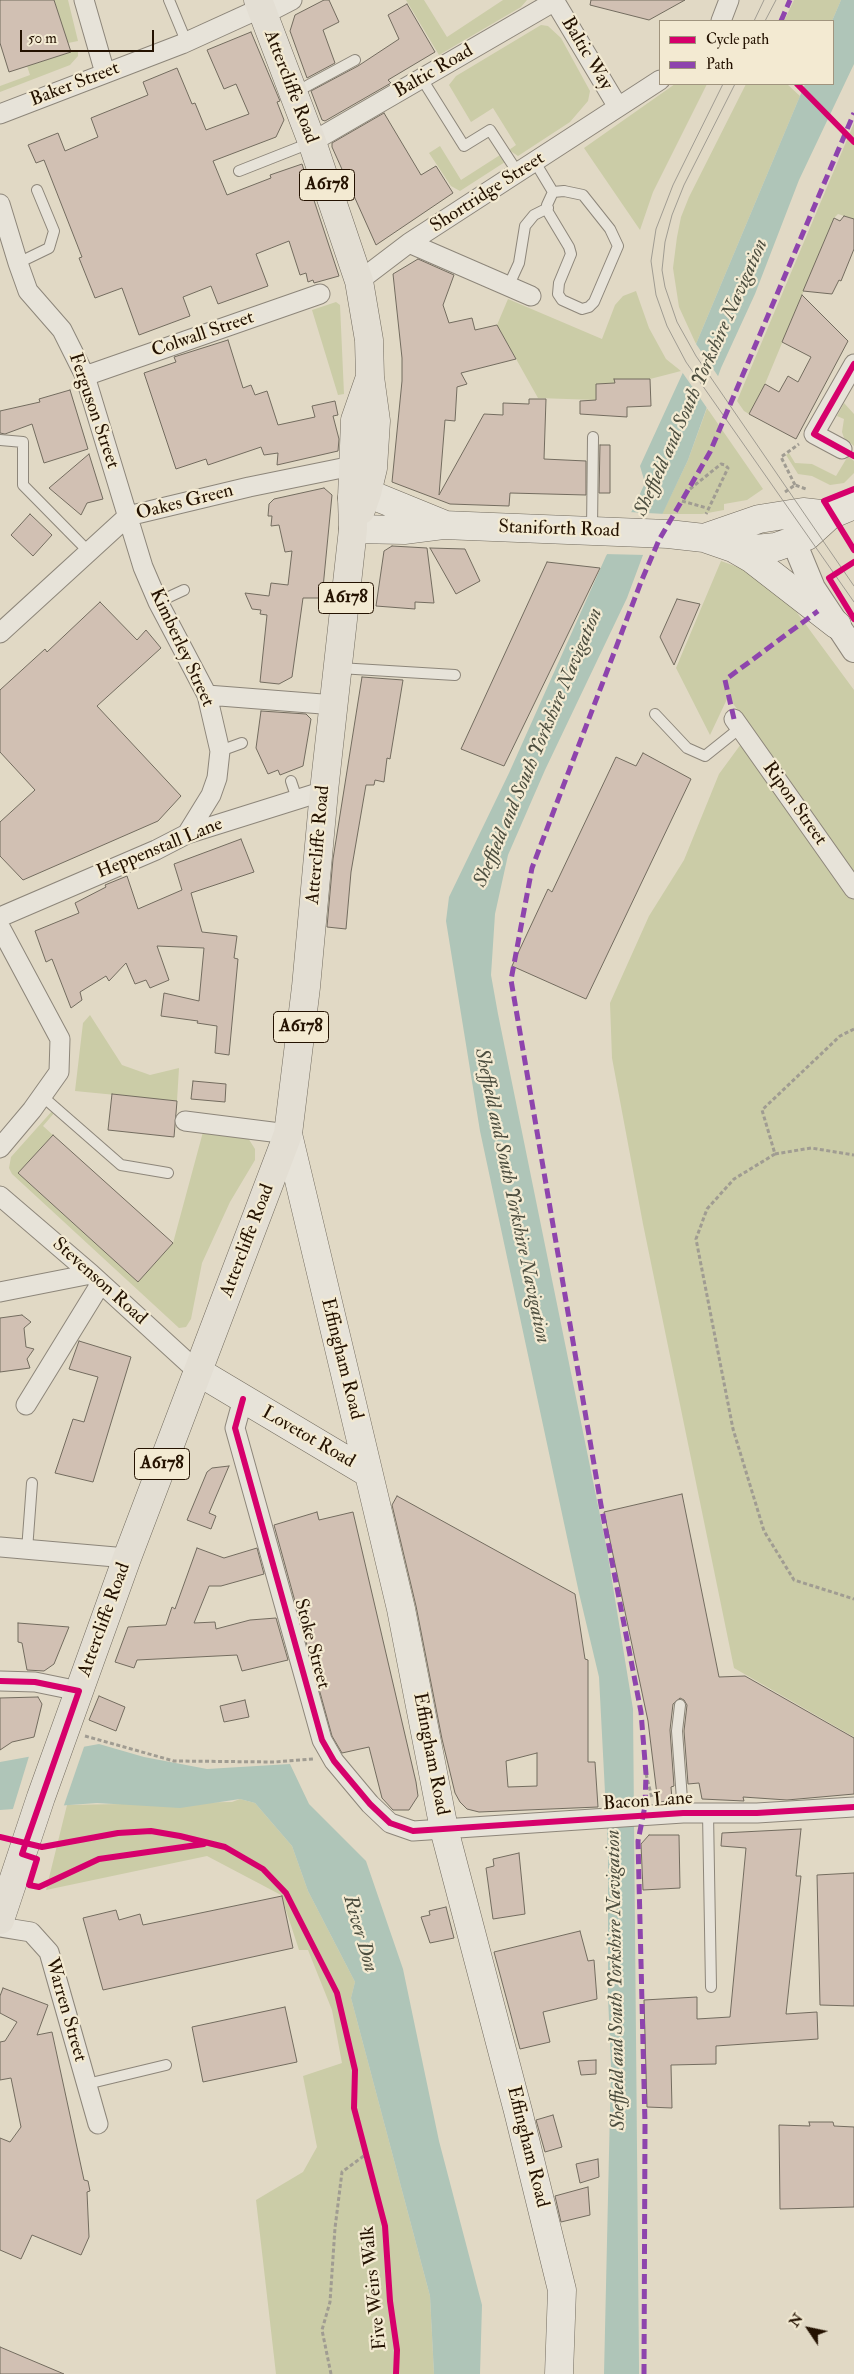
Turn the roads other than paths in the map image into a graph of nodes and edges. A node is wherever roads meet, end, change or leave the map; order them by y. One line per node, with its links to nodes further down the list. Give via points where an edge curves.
1 (84, 0): 10 (street)
2 (168, 0): 8 (lane)
3 (292, 0): 6 (street, Baker Street)
4 (729, 0): 7 (street)
5 (554, 1): 11 (street, Baltic Road); 14 (street, Baltic Way)
6 (260, 8): 8 (street, Baker Street); 13 (main road, Attercliffe Road / A6178)
7 (720, 20)
8 (186, 42): 10 (street, Baker Street)
9 (355, 60): 13 (lane)
10 (105, 73): 15 (street, Baker Street)
11 (422, 79): 16 (street, Baltic Road); 19 (lane, via 464,146 490,130)
12 (659, 81): 14 (street, Shortridge Street)
13 (293, 94): 16 (main road, Attercliffe Road / A6178)
14 (618, 108): 17 (street, Shortridge Street)
15 (0, 114)
16 (312, 142): 18 (lane); 26 (main road, Attercliffe Road / A6178)
17 (534, 162): 19 (street, Shortridge Street); 21 (lane)
18 (239, 171)
19 (518, 173): 24 (street, Shortridge Street)
20 (38, 190): 25 (lane, via 54,231 49,248)
21 (553, 192): 23 (lane); 23 (lane, via 583,195 610,228 618,246 589,307 582,309 562,300 558,294 571,254)
22 (0, 204): 25 (street, Ferguson Street)
23 (548, 208): 27 (lane, via 534,215 525,226 518,263)
24 (409, 243): 26 (street, Shortridge Street); 27 (street)
25 (18, 264): 31 (street, Ferguson Street, via 28,291 62,330)
26 (359, 281): 32 (main road, Attercliffe Road / A6178, via 369,340)
27 (508, 287): 29 (street)
28 (320, 294): 31 (street, Colwall Street, via 289,312)
29 (531, 296)
30 (854, 364): 35 (street, via 814,434)
31 (85, 376): 40 (street, Ferguson Street)
32 (370, 376): 36 (main road, Attercliffe Road / A6178, via 355,420); 37 (main road, Attercliffe Road / A6178, via 376,421 373,468)
33 (592, 437): 43 (lane)
34 (0, 440): 46 (lane, via 23,442 23,485)
35 (842, 449)
36 (352, 466): 37 (main road, Attercliffe Road / A6178); 40 (street, Oakes Green)
37 (360, 495): 41 (main road, Staniforth Road); 42 (main road, Attercliffe Road / A6178)
38 (842, 510): 39 (main road, Staniforth Road); 45 (main road, Staniforth Road)
39 (803, 512): 44 (main road, Staniforth Road, via 759,519); 45 (main road, via 794,530)
40 (128, 516): 46 (street, Oakes Green); 48 (street, Kimberley Street)
41 (443, 524): 42 (main road, Staniforth Road, via 404,530); 43 (main road, Staniforth Road)
42 (353, 529): 52 (main road, Attercliffe Road / A6178)
43 (601, 532): 44 (main road, Staniforth Road)
44 (721, 539): 45 (main road, Staniforth Road, via 755,549); 49 (main road)
45 (794, 542): 49 (street, via 813,588)
46 (89, 552): 50 (street, Oakes Green)
47 (184, 590): 48 (lane)
48 (158, 602): 54 (street, Kimberley Street)
49 (837, 625): 51 (street)
50 (1, 630)
51 (854, 650)
52 (339, 668): 53 (lane); 55 (main road, Attercliffe Road / A6178)
53 (454, 675)
54 (207, 695): 55 (street); 59 (street, Kimberley Street)
55 (335, 705): 61 (main road, Attercliffe Road / A6178)
56 (655, 714): 57 (lane, via 687,748 705,756)
57 (737, 723): 64 (street, Ripon Street)
58 (242, 743): 59 (lane)
59 (220, 751): 63 (street, Kimberley Street, via 211,795)
60 (290, 781): 62 (lane)
61 (324, 791): 62 (street, Heppenstall Lane); 70 (main road, Attercliffe Road / A6178, via 306,987)
62 (297, 799): 63 (street, Heppenstall Lane)
63 (187, 834): 65 (street, Heppenstall Lane)
64 (854, 889)
65 (0, 917)
66 (0, 926): 67 (street)
67 (8, 956): 68 (street, via 60,1038 59,1072)
68 (42, 1096): 71 (street); 72 (lane, via 121,1165)
69 (185, 1121): 70 (street)
70 (288, 1134): 76 (main road, Attercliffe Road / A6178); 79 (main road, Effingham Road)
71 (0, 1148)
72 (168, 1173)
73 (0, 1196): 74 (street, Stevenson Road)
74 (96, 1278): 75 (street); 76 (street, Stevenson Road); 78 (street)
75 (0, 1292)
76 (197, 1371): 77 (main road, Lovetot Road); 85 (main road, Attercliffe Road / A6178)
77 (243, 1400): 80 (main road, Lovetot Road); 92 (street, Stoke Street, via 235,1428 320,1731 331,1754 370,1804 390,1823 413,1831)
78 (26, 1405)
79 (354, 1412): 80 (main road, via 337,1437); 81 (main road, Effingham Road)
80 (324, 1447): 81 (main road, Lovetot Road)
81 (368, 1473): 92 (main road, Effingham Road, via 401,1609)
82 (32, 1483): 84 (lane)
83 (0, 1547): 84 (street)
84 (27, 1550): 85 (street)
85 (127, 1558): 87 (main road, Attercliffe Road / A6178)
86 (0, 1681): 87 (street, via 35,1682)
87 (80, 1691): 93 (main road, Attercliffe Road / A6178)
88 (680, 1705): 90 (lane, via 677,1731)
89 (854, 1807): 91 (street, Bacon Lane)
90 (683, 1813): 91 (street, Bacon Lane); 92 (street, Bacon Lane)
91 (708, 1813): 95 (lane)
92 (444, 1828): 99 (main road, Effingham Road, via 562,2290)
93 (0, 1920)
94 (0, 1927): 97 (street, Warren Street, via 31,1932 49,1952)
95 (711, 1987)
96 (166, 2064): 97 (lane)
97 (87, 2084): 98 (street, Warren Street)
98 (98, 2124)
99 (559, 2374)

